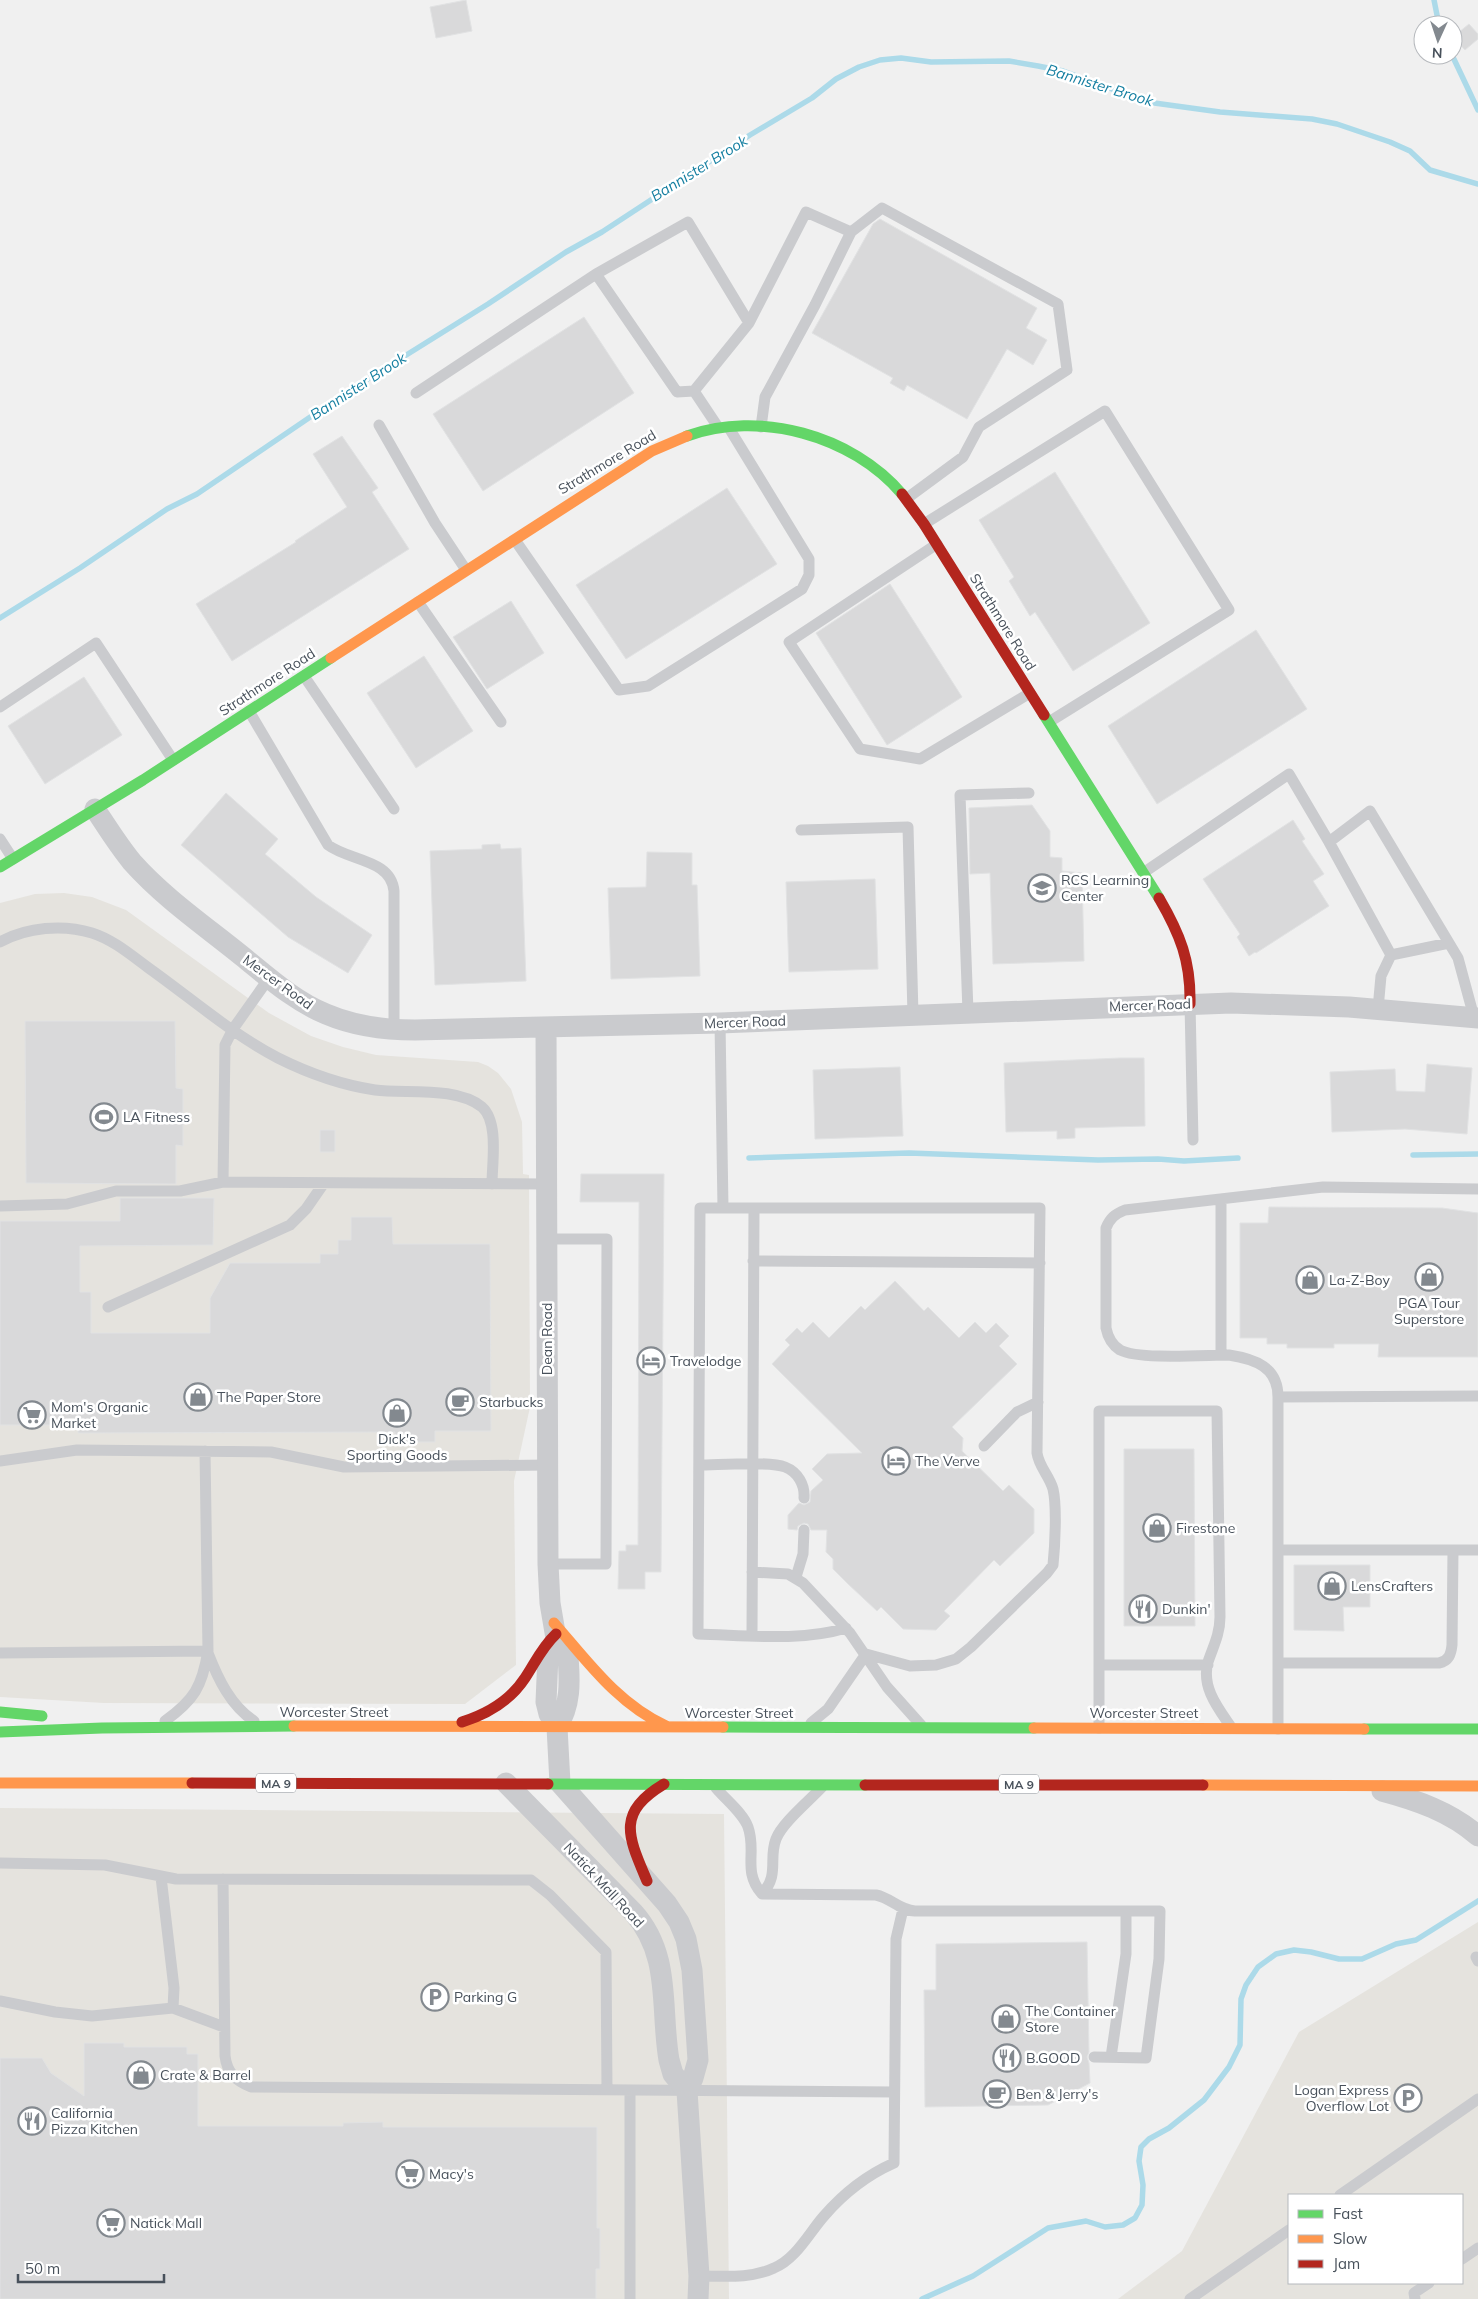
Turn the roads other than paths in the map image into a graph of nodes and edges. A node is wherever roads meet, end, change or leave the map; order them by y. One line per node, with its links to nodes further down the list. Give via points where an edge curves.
1 (851, 232): 3 (lane, via 806,212); 7 (lane, via 765,398); 9 (lane, via 882,208 1058,304 1067,370 979,427 963,457)
2 (596, 274): 3 (lane, via 688,222); 4 (lane, via 677,392); 5 (lane)
3 (749, 323): 4 (lane)
4 (694, 392): 8 (lane)
5 (416, 393)
6 (379, 426): 13 (lane)
7 (761, 427): 8 (main road, Strathmore Road); 9 (main road, Strathmore Road, via 794,431 846,451 889,480)
8 (724, 428): 11 (main road, Strathmore Road, via 682,437 652,450); 11 (lane, via 809,559 810,575 802,589 648,686 619,690)
9 (906, 499): 10 (main road, Strathmore Road)
10 (924, 524): 12 (main road, Strathmore Road); 20 (lane, via 1105,411 1229,610)
11 (514, 538): 13 (main road, Strathmore Road)
12 (937, 544): 16 (main road, Strathmore Road); 16 (lane, via 789,642 860,749 920,759)
13 (466, 570): 14 (main road, Strathmore Road)
14 (418, 602): 15 (main road, Strathmore Road); 19 (lane)
15 (304, 676): 18 (main road, Strathmore Road); 24 (lane)
16 (1030, 693): 20 (main road, Strathmore Road)
17 (0, 706): 21 (lane, via 96,643)
18 (249, 711): 21 (main road, Strathmore Road); 43 (lane, via 328,845 384,870 392,878)
19 (501, 722)
20 (1049, 722): 30 (main road, Strathmore Road)
21 (173, 760): 23 (main road, Strathmore Road)
22 (1029, 793): 37 (lane, via 960,795)
23 (95, 809): 28 (main road, Strathmore Road); 34 (street, Mercer Road, via 141,871)
24 (394, 809)
25 (801, 830): 38 (lane, via 908,827)
26 (0, 839): 28 (lane)
27 (1328, 842): 30 (lane, via 1289,774); 32 (lane, via 1370,811); 33 (lane)
28 (13, 859): 29 (main road, Strathmore Road)
29 (0, 867)
30 (1143, 873): 35 (main road, Strathmore Road, via 1171,920 1189,960)
31 (0, 942): 42 (lane, via 38,930 93,934 121,948)
32 (1449, 943): 33 (lane); 39 (lane, via 1458,958)
33 (1391, 955): 36 (lane, via 1381,976)
34 (269, 978): 42 (lane); 43 (street, Mercer Road, via 304,1003 333,1017 363,1026)
35 (1190, 1004): 36 (street, Mercer Road); 37 (street, Mercer Road); 44 (lane)
36 (1378, 1009): 39 (street, Mercer Road)
37 (968, 1012): 38 (street, Mercer Road)
38 (913, 1015): 40 (street, Mercer Road)
39 (1476, 1018)
40 (720, 1023): 41 (street, Mercer Road); 52 (lane)
41 (546, 1027): 43 (street, Mercer Road); 48 (street, Dean Road)
42 (233, 1029): 45 (lane, via 224,1049); 47 (lane, via 282,1060 338,1081 384,1091 455,1096 475,1103 491,1122)
43 (394, 1029)
44 (1193, 1140)
45 (223, 1182): 46 (lane); 51 (lane, via 180,1191 116,1191 67,1204)
46 (324, 1183): 47 (lane); 57 (lane, via 306,1209 290,1224)
47 (492, 1184): 48 (lane)
48 (547, 1184): 54 (street, Dean Road)
49 (1478, 1189): 50 (lane, via 1323,1187)
50 (1221, 1200): 58 (lane); 58 (lane, via 1125,1210 1110,1219 1105,1236 1106,1328 1114,1346 1130,1354)
51 (0, 1206)
52 (723, 1208): 53 (lane); 66 (lane, via 700,1208)
53 (754, 1208): 55 (lane); 56 (lane, via 1040,1208)
54 (547, 1239): 65 (street, Dean Road); 73 (lane, via 607,1239 606,1564)
55 (754, 1261): 56 (lane); 67 (lane)
56 (1040, 1262): 61 (lane)
57 (108, 1307)
58 (1221, 1355): 59 (lane, via 1244,1358 1266,1368 1277,1380)
59 (1278, 1396): 60 (lane); 70 (lane)
60 (1478, 1396)
61 (1038, 1402): 62 (lane, via 1017,1412); 81 (lane, via 1038,1458 1054,1495 1054,1559 1050,1569 972,1647 956,1658 936,1665 910,1666)
62 (984, 1446)
63 (205, 1451): 64 (lane, via 61,1450); 65 (lane, via 271,1452 344,1468); 79 (lane)
64 (0, 1461)
65 (548, 1465): 73 (street, Dean Road)
66 (698, 1465): 67 (lane); 77 (lane, via 698,1634)
67 (753, 1465): 68 (lane, via 791,1470 801,1482); 74 (lane)
68 (804, 1498)
69 (804, 1530): 75 (lane, via 803,1554)
70 (1278, 1550): 71 (lane); 82 (lane)
71 (1453, 1550): 72 (lane); 82 (lane, via 1452,1645 1446,1661)
72 (1478, 1550)
73 (548, 1564): 78 (street, Dean Road)
74 (752, 1572): 75 (lane, via 780,1572); 77 (lane)
75 (796, 1578): 76 (lane)
76 (846, 1628): 77 (lane, via 814,1635); 81 (lane)
77 (752, 1635)
78 (556, 1636): 87 (main road, via 545,1643 520,1685 505,1700 479,1717); 88 (street, via 548,1655 546,1702); 90 (main road, via 628,1704)
79 (208, 1651): 80 (lane); 86 (lane, via 217,1674 236,1704); 89 (lane, via 202,1679 195,1693)
80 (0, 1653)
81 (866, 1654): 91 (lane, via 828,1709); 92 (lane, via 896,1699)
82 (1278, 1663): 95 (lane)
83 (1099, 1665): 84 (lane); 84 (lane, via 1099,1411 1217,1411 1220,1617 1217,1640); 93 (lane)
84 (1208, 1665): 94 (lane, via 1210,1695)
85 (0, 1712): 89 (main road)
86 (262, 1726): 87 (main road, Worcester Street); 89 (main road, Worcester Street)
87 (443, 1727): 88 (main road, Worcester Street)
88 (557, 1727): 90 (main road, Worcester Street); 99 (street)
89 (156, 1728): 97 (main road, Worcester Street)
90 (670, 1728): 91 (main road, Worcester Street)
91 (802, 1728): 92 (main road, Worcester Street)
92 (925, 1728): 93 (main road, Worcester Street)
93 (1099, 1728): 94 (main road, Worcester Street)
94 (1232, 1728): 95 (main road, Worcester Street)
95 (1278, 1728): 96 (main road, Worcester Street)
96 (1478, 1728)
97 (0, 1732)
98 (506, 1783): 99 (main road, MA 9); 100 (main road, MA 9); 121 (street, Natick Mall Road, via 646,1928 660,1962 668,2060 673,2074)
99 (560, 1783): 101 (main road, MA 9); 110 (street)
100 (0, 1784)
101 (664, 1784): 102 (main road, MA 9); 110 (main road, via 639,1800 630,1820 631,1838)
102 (712, 1784): 103 (main road, MA 9); 111 (lane, via 748,1826 750,1872)
103 (826, 1784): 104 (main road, MA 9); 111 (lane, via 779,1832 775,1843 773,1878)
104 (1342, 1784): 105 (main road, MA 9); 106 (street, via 1425,1805 1456,1819)
105 (1478, 1786)
106 (1478, 1836)
107 (0, 1862): 108 (lane, via 105,1865)
108 (161, 1877): 109 (lane); 115 (lane, via 174,1988)
109 (223, 1879): 116 (lane); 119 (lane, via 535,1882 606,1952)
110 (648, 1881): 121 (street, via 679,1922 690,1954 698,2060)
111 (762, 1894): 112 (lane, via 876,1895)
112 (903, 1909): 113 (lane, via 915,1912); 122 (lane, via 896,1940)
113 (1126, 1912): 118 (lane, via 1126,1954); 118 (lane, via 1160,1911 1160,1960 1146,2058)
114 (0, 2001): 115 (lane, via 92,2016)
115 (173, 2008): 116 (lane)
116 (224, 2027): 119 (lane, via 228,2069 236,2079 256,2088)
117 (1094, 2057): 118 (lane)
118 (1111, 2057)
119 (607, 2090): 120 (lane)
120 (630, 2090): 121 (lane); 130 (lane)
121 (687, 2091): 122 (lane); 128 (street)
122 (894, 2092): 128 (lane, via 894,2162 872,2174 834,2205 783,2264 751,2275)
123 (1478, 2099): 124 (lane)
124 (1341, 2194)
125 (1288, 2231): 132 (lane)
126 (1478, 2248): 127 (lane)
127 (1463, 2258)
128 (699, 2276): 131 (street)
129 (1428, 2284): 133 (lane, via 1414,2293)
130 (630, 2299)
131 (698, 2299)
132 (1190, 2299)
133 (1415, 2299)

